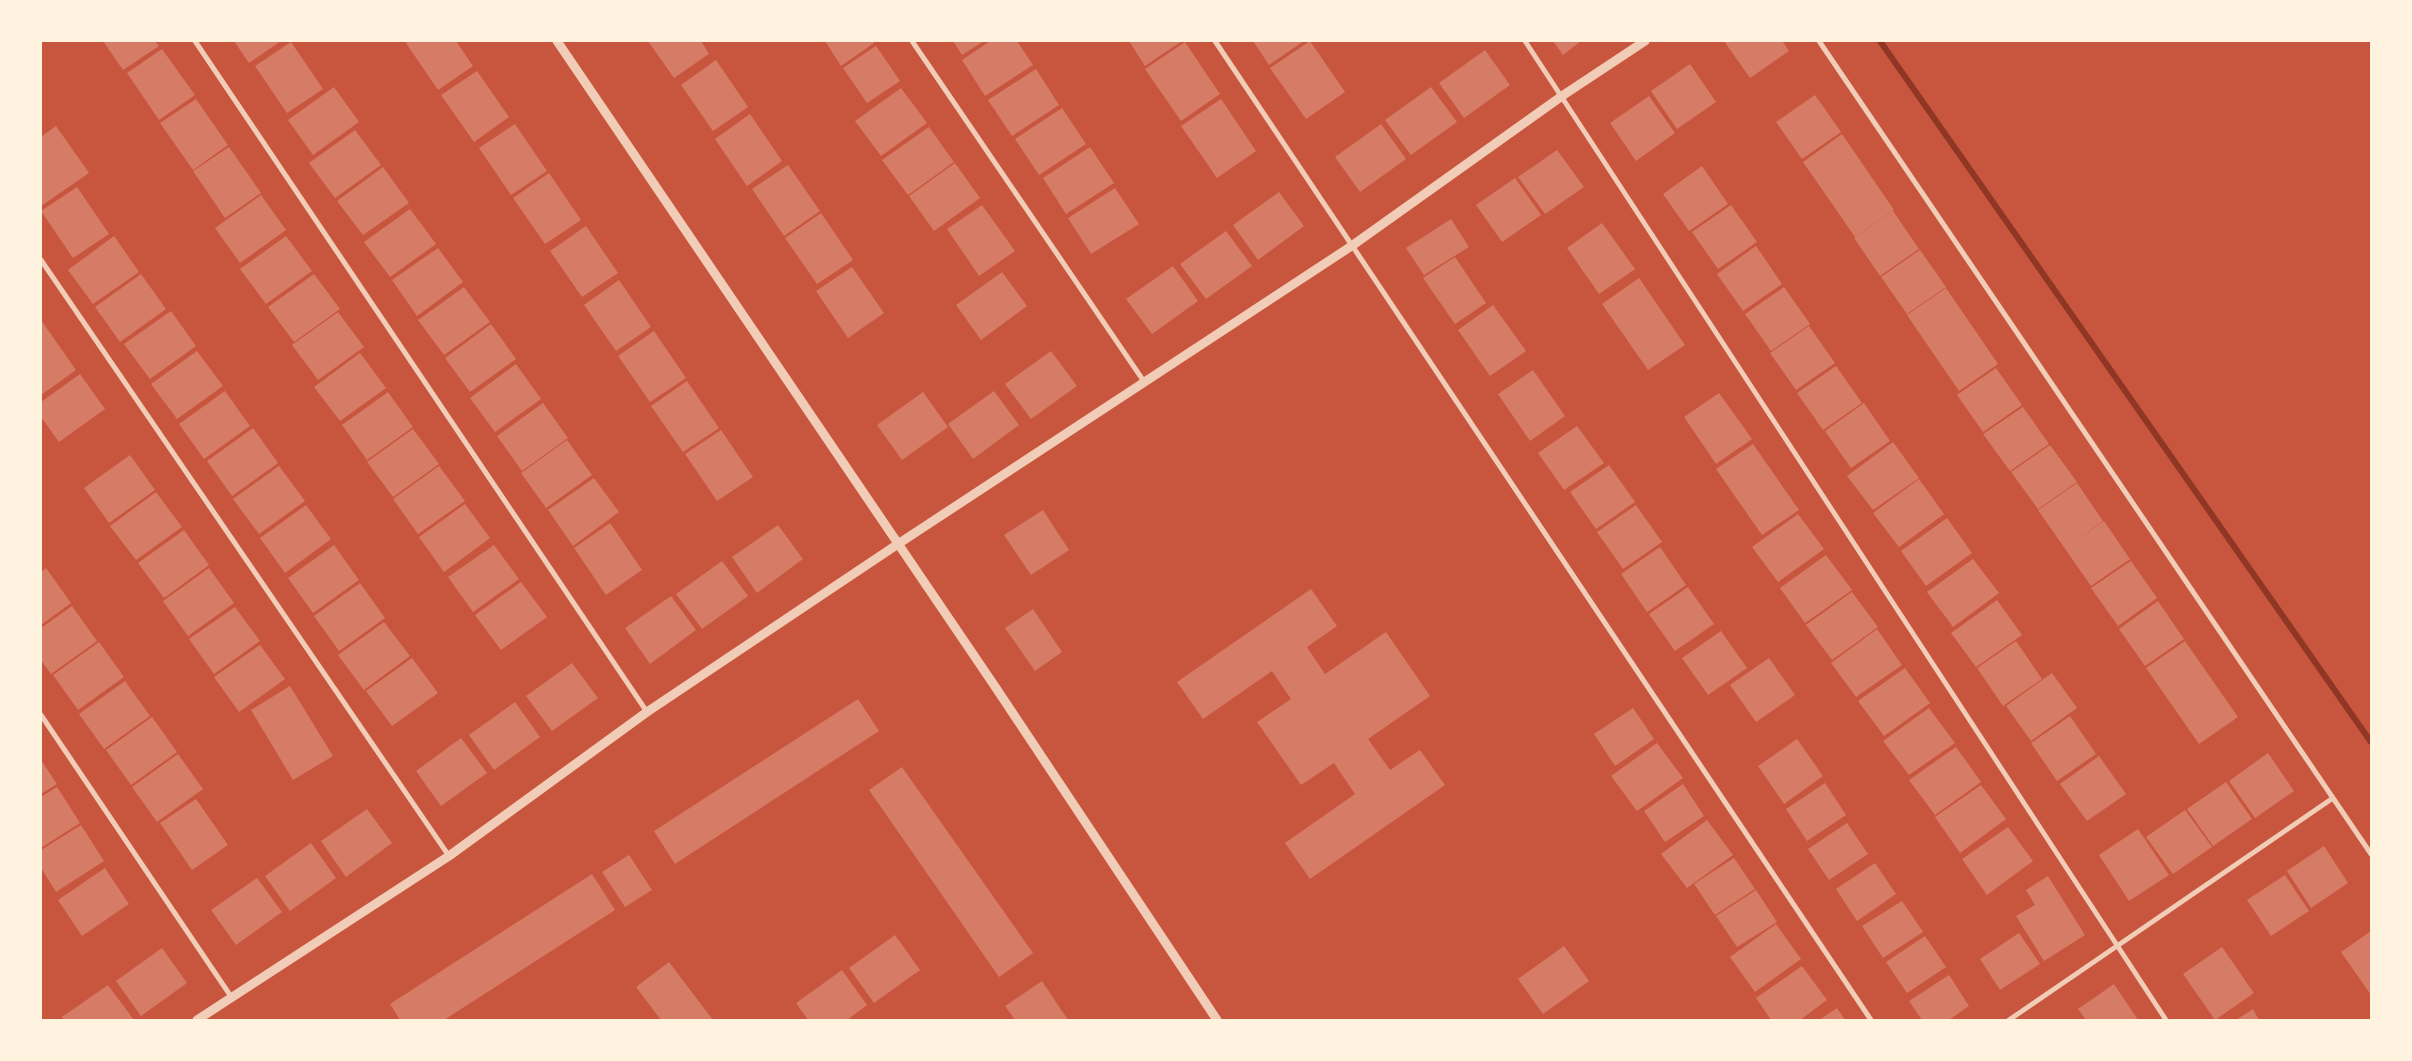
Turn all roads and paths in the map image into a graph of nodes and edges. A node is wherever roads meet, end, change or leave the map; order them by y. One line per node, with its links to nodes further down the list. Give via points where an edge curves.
1 (195, 41): 13 (street)
2 (557, 41): 12 (street)
3 (912, 41): 11 (street)
4 (1215, 41): 9 (street)
5 (1525, 41): 8 (street)
6 (1645, 41): 8 (street)
7 (1819, 41): 15 (street)
8 (1562, 96): 9 (street); 18 (street)
9 (1353, 245): 11 (street); 22 (street)
10 (41, 260): 17 (street)
11 (1145, 383): 12 (street)
12 (898, 544): 13 (street); 21 (street)
13 (646, 712): 17 (street)
14 (41, 716): 19 (street)
15 (2333, 798): 16 (street); 18 (street)
16 (2371, 854)
17 (449, 856): 19 (street)
18 (2119, 945): 23 (street); 24 (street)
19 (232, 998): 20 (street)
20 (197, 1020)
21 (1217, 1020)
22 (1871, 1020)
23 (2010, 1020)
24 (2166, 1020)

